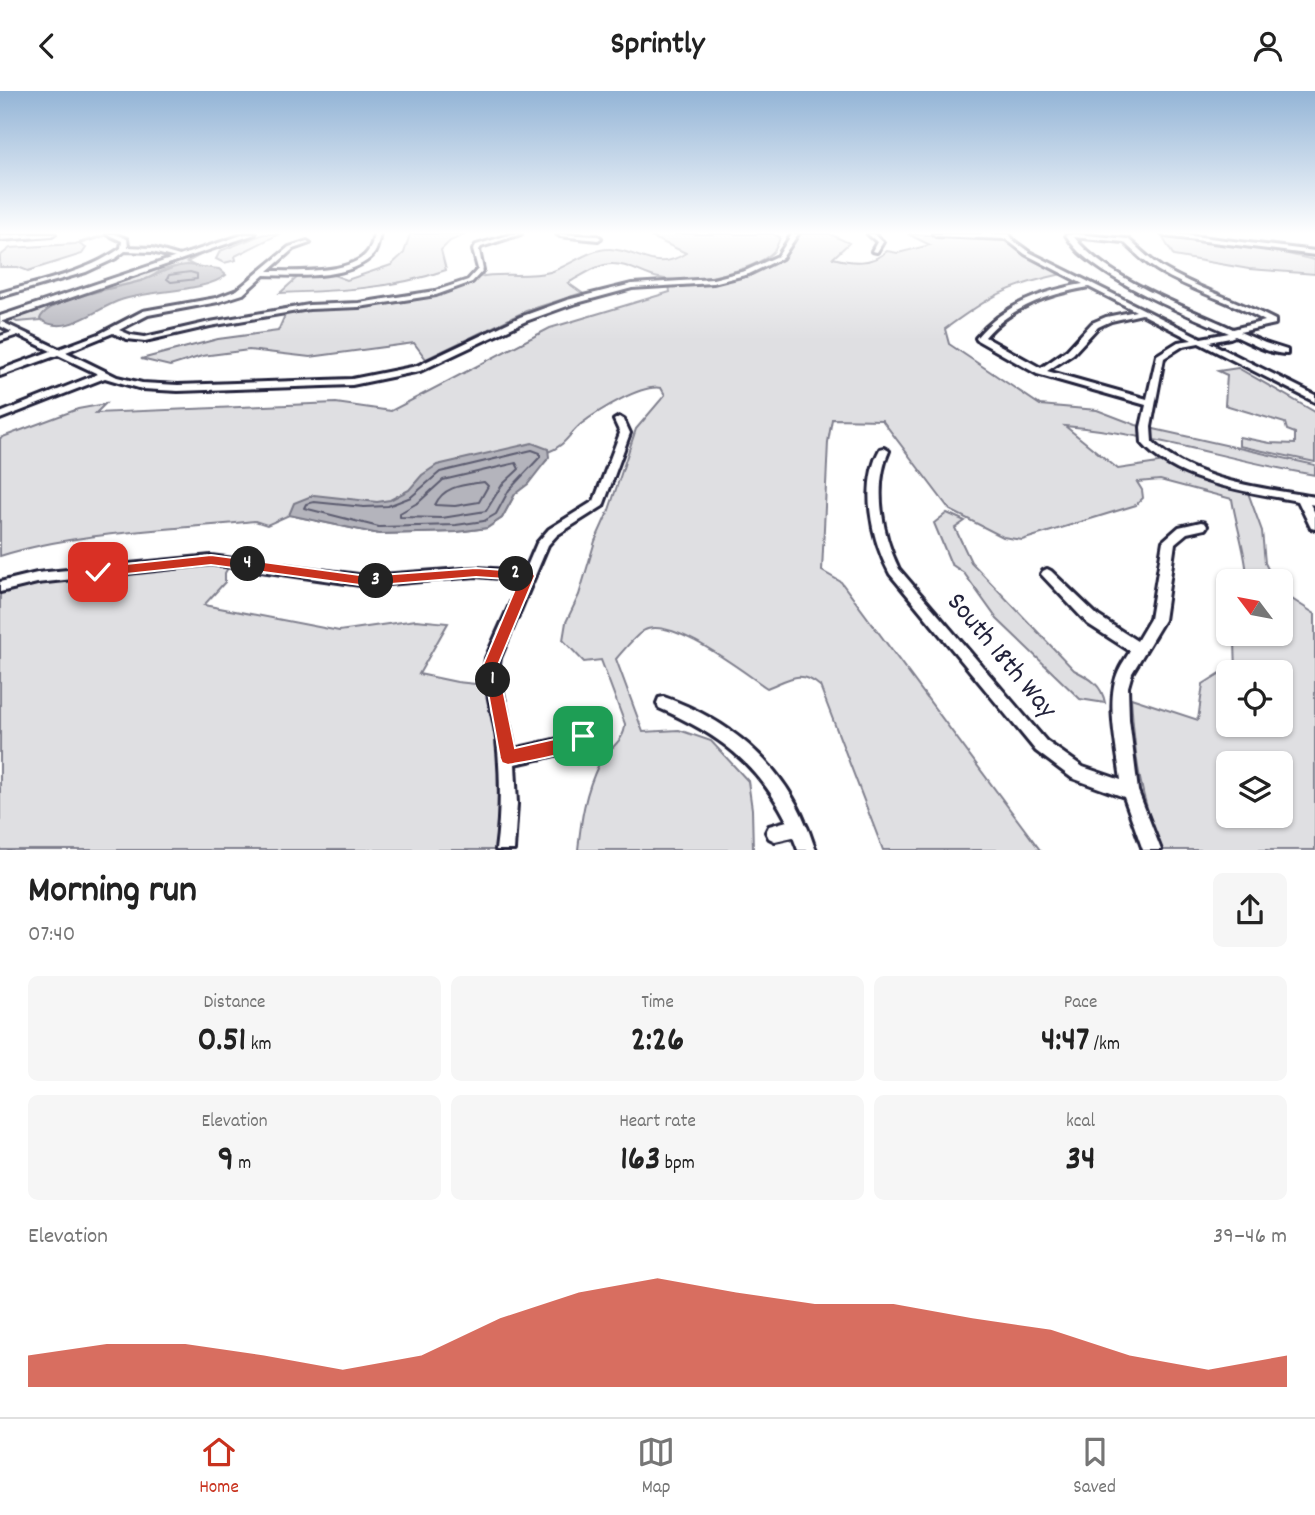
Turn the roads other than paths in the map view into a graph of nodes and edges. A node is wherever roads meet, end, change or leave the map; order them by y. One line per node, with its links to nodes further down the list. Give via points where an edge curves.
1 (77, 269): 13 (street)
2 (135, 269): 15 (main road)
3 (140, 269): 16 (main road)
4 (268, 269): 11 (street)
5 (331, 269): 11 (street)
6 (481, 269): 17 (street, via 463,285 436,293 309,307 145,339)
7 (753, 269): 26 (street, via 713,281 630,284 541,311 433,363 352,381 142,386)
8 (1059, 269): 12 (street)
9 (1108, 269): 19 (street)
10 (1160, 269): 19 (street, via 1272,322)
11 (264, 273): 17 (street, via 230,296 151,311)
12 (1090, 285): 14 (street); 24 (street, via 1024,303 980,338)
13 (1, 293)
14 (1143, 312): 21 (street); 24 (street, via 1095,325 1070,352)
15 (0, 313)
16 (0, 321): 18 (street)
17 (111, 330): 22 (street)
18 (19, 332): 20 (street); 22 (street)
19 (1234, 332): 21 (street); 23 (street)
20 (0, 339)
21 (1199, 340): 27 (street); 28 (street, via 1160,357)
22 (57, 351): 25 (street); 26 (street)
23 (1284, 352)
24 (1040, 372): 28 (street, via 1058,381)
25 (0, 373)
26 (104, 375): 29 (street)
27 (1315, 399)
28 (1150, 404): 32 (street, via 1145,448 1197,474)
29 (0, 416)
30 (619, 420): 37 (street, via 625,433 598,503 547,537)
31 (884, 451): 43 (street, South 18th Way, via 877,464 880,530 882,547 894,571 1041,747 1078,773)
32 (1301, 498): 33 (street); 34 (street)
33 (1315, 501)
34 (1315, 525)
35 (1201, 526): 39 (street, via 1183,530 1169,541 1157,620)
36 (1047, 574): 39 (street, via 1093,620)
37 (528, 576): 38 (street, via 476,572 367,581 211,560); 42 (street, via 491,665)
38 (6, 585)
39 (1139, 649): 43 (street, via 1121,687)
40 (664, 703): 44 (street, via 708,721 761,756)
41 (594, 724): 42 (street, via 571,743)
42 (508, 758): 46 (street)
43 (1130, 791): 48 (street)
44 (799, 827): 45 (street); 47 (street)
45 (775, 832)
46 (505, 850)
47 (807, 850)
48 (1152, 850)

